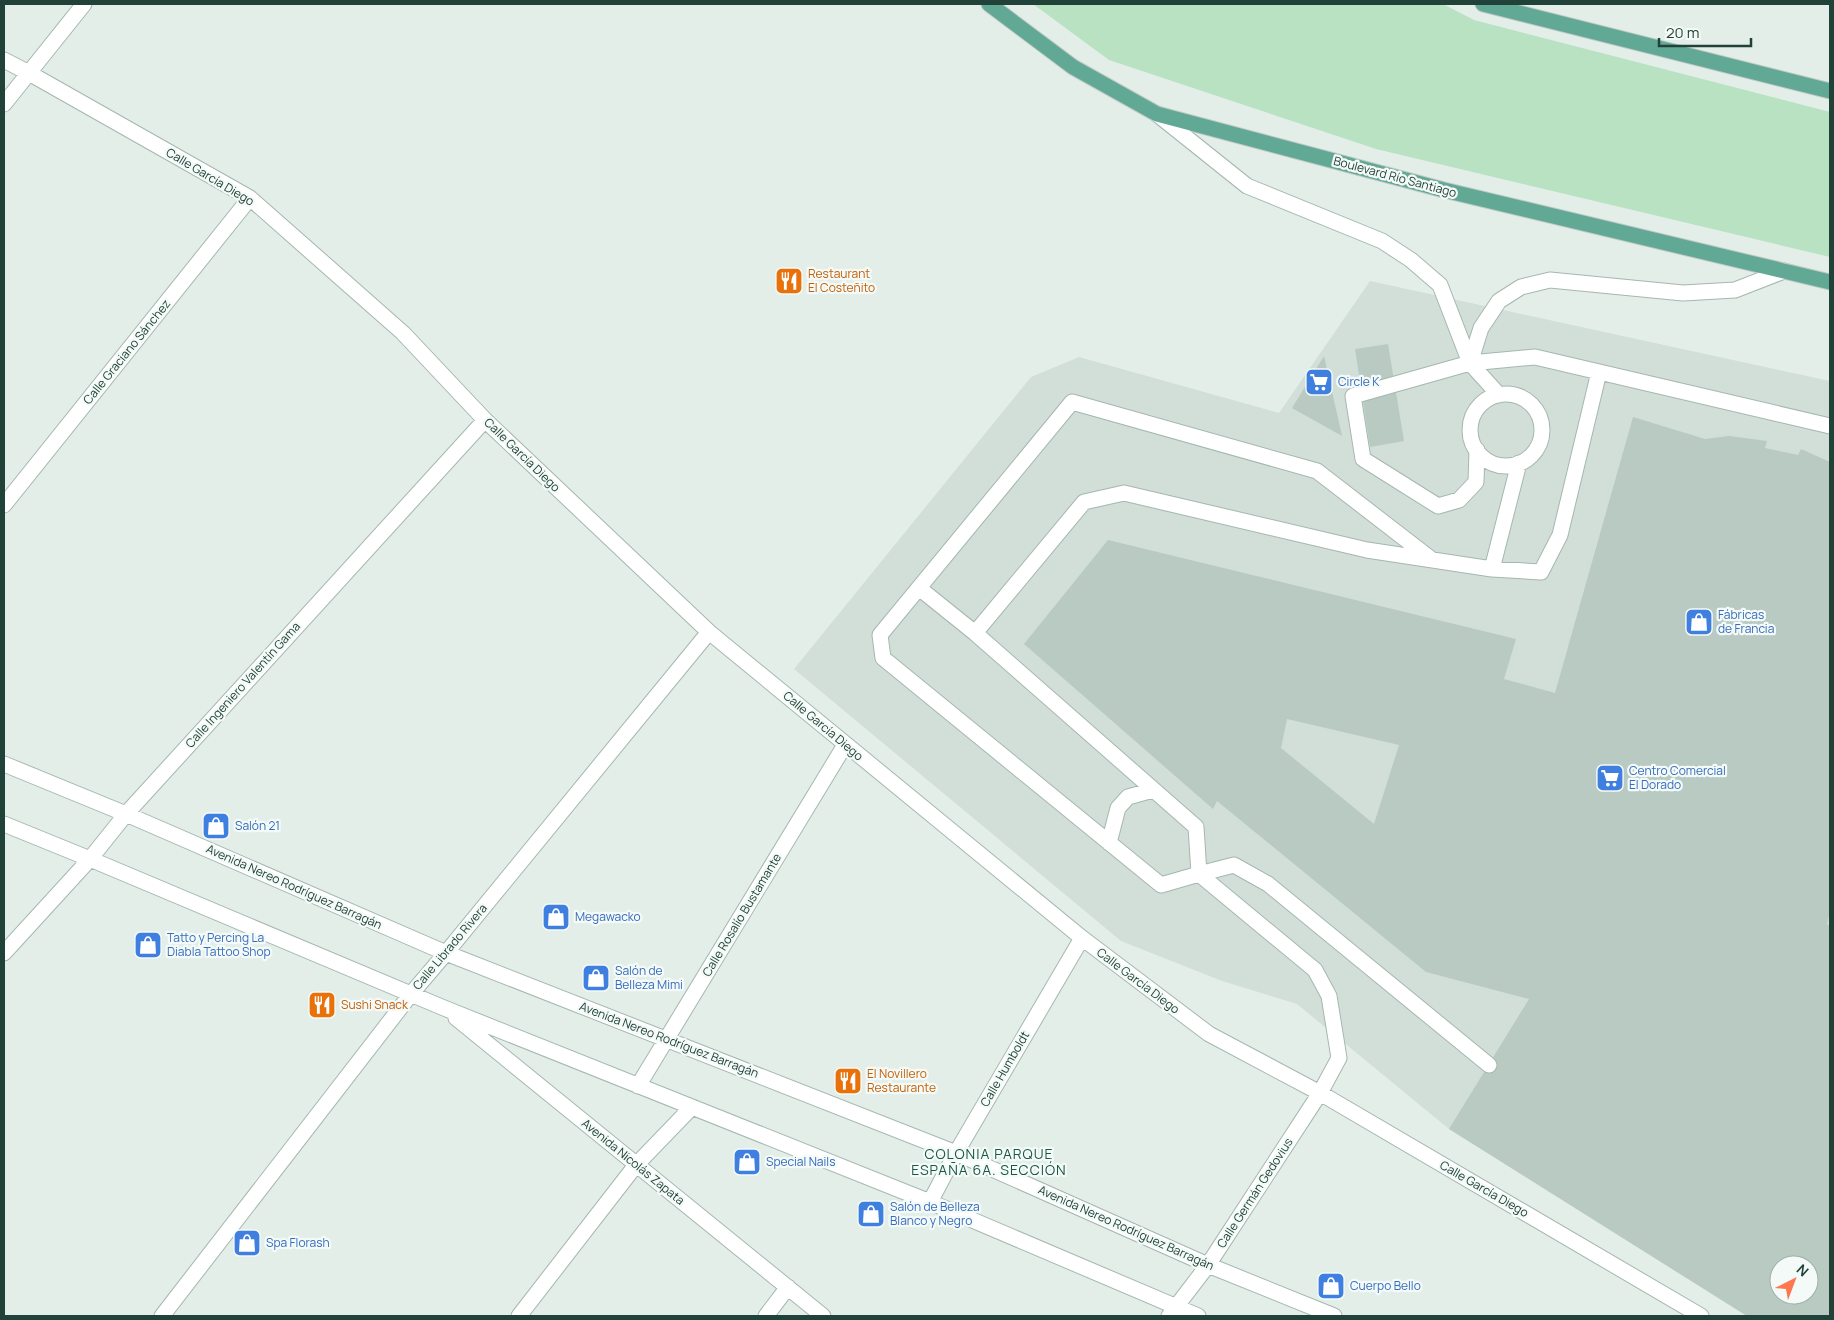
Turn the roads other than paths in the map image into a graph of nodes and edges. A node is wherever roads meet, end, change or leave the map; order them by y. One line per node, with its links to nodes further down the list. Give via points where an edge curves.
1 (84, 4): 5 (street)
2 (989, 4): 8 (main road, Boulevard Río Santiago, via 1073,67)
3 (1483, 4): 6 (main road)
4 (4, 60): 5 (street, Calle García Diego)
5 (29, 72): 7 (street); 9 (street, Calle García Diego)
6 (1830, 91)
7 (4, 104)
8 (1157, 114): 10 (main road, Boulevard Río Santiago, via 1444,190); 12 (street, via 1247,186 1382,241 1411,260 1440,285)
9 (250, 198): 15 (street, Calle García Diego, via 403,333); 19 (street, Calle Graciano Sánchez)
10 (1784, 271): 11 (main road, Boulevard Río Santiago); 12 (street, via 1735,290 1683,293 1550,280 1521,287 1499,301 1481,328)
11 (1830, 282)
12 (1470, 363): 13 (street, via 1536,358); 14 (street); 17 (street, via 1353,396 1364,458 1438,506 1459,500 1476,482)
13 (1599, 372): 16 (street); 21 (street, via 1560,535 1540,572)
14 (1499, 395): 17 (street, via 1488,399 1473,416 1470,428); 18 (street, via 1511,394 1522,398 1531,404 1540,420 1541,437 1537,448)
15 (485, 420): 23 (street, Calle García Diego); 28 (street, Calle Ingeniero Valentín Gama)
16 (1830, 426)
17 (1477, 450): 18 (street, via 1496,464)
18 (1519, 464): 21 (street)
19 (4, 505)
20 (1431, 559): 21 (street); 22 (street, via 1317,471 1072,402); 24 (street, via 1368,550 1124,493 1084,502)
21 (1492, 569)
22 (919, 588): 24 (street); 30 (street, via 880,636 883,658)
23 (709, 632): 25 (street, Calle García Diego); 35 (street, Calle Librado Rivera)
24 (975, 634): 27 (street)
25 (845, 744): 33 (street, Calle García Diego); 38 (street, Calle Rosalío Bustamante)
26 (4, 764): 28 (street, Avenida Nereo Rodríguez Barragán)
27 (1153, 790): 30 (street, via 1128,797 1118,808); 32 (street, via 1196,827)
28 (126, 814): 31 (street, Calle Ingeniero Valentín Gama); 35 (street, Avenida Nereo Rodríguez Barragán)
29 (4, 824): 31 (street)
30 (1109, 843): 32 (street, via 1161,885)
31 (90, 859): 34 (street, Calle Ingeniero Valentín Gama); 36 (street)
32 (1198, 874): 39 (street, via 1234,865 1268,884); 41 (street, Calle Germán Gedovius, via 1316,970 1328,996 1339,1058)
33 (1082, 938): 41 (street, Calle García Diego, via 1208,1034); 43 (street, Calle Humboldt)
34 (4, 953)
35 (446, 953): 36 (street, Calle Librado Rivera); 38 (street, Avenida Nereo Rodríguez Barragán)
36 (411, 994): 37 (street); 49 (street, Calle Librado Rivera)
37 (444, 1008): 40 (street); 44 (street, Avenida Nicolás Zapata)
38 (667, 1040): 40 (street, Calle Rosalío Bustamante); 43 (street, Avenida Nereo Rodríguez Barragán)
39 (1489, 1065)
40 (638, 1086): 42 (street)
41 (1320, 1092): 46 (street, Calle Germán Gedovius); 55 (street, Calle García Diego)
42 (692, 1108): 44 (street); 45 (street)
43 (956, 1153): 45 (street, Calle Humboldt); 46 (street, Avenida Nereo Rodríguez Barragán)
44 (636, 1165): 47 (street, Avenida Nicolás Zapata); 50 (street)
45 (930, 1202): 48 (street)
46 (1208, 1265): 48 (street, Calle Germán Gedovius); 54 (street, Avenida Nereo Rodríguez Barragán)
47 (788, 1287): 51 (street); 52 (street, Avenida Nicolás Zapata)
48 (1173, 1312): 53 (street)
49 (162, 1316)
50 (519, 1316)
51 (766, 1316)
52 (823, 1316)
53 (1198, 1316)
54 (1334, 1316)
55 (1701, 1316)

